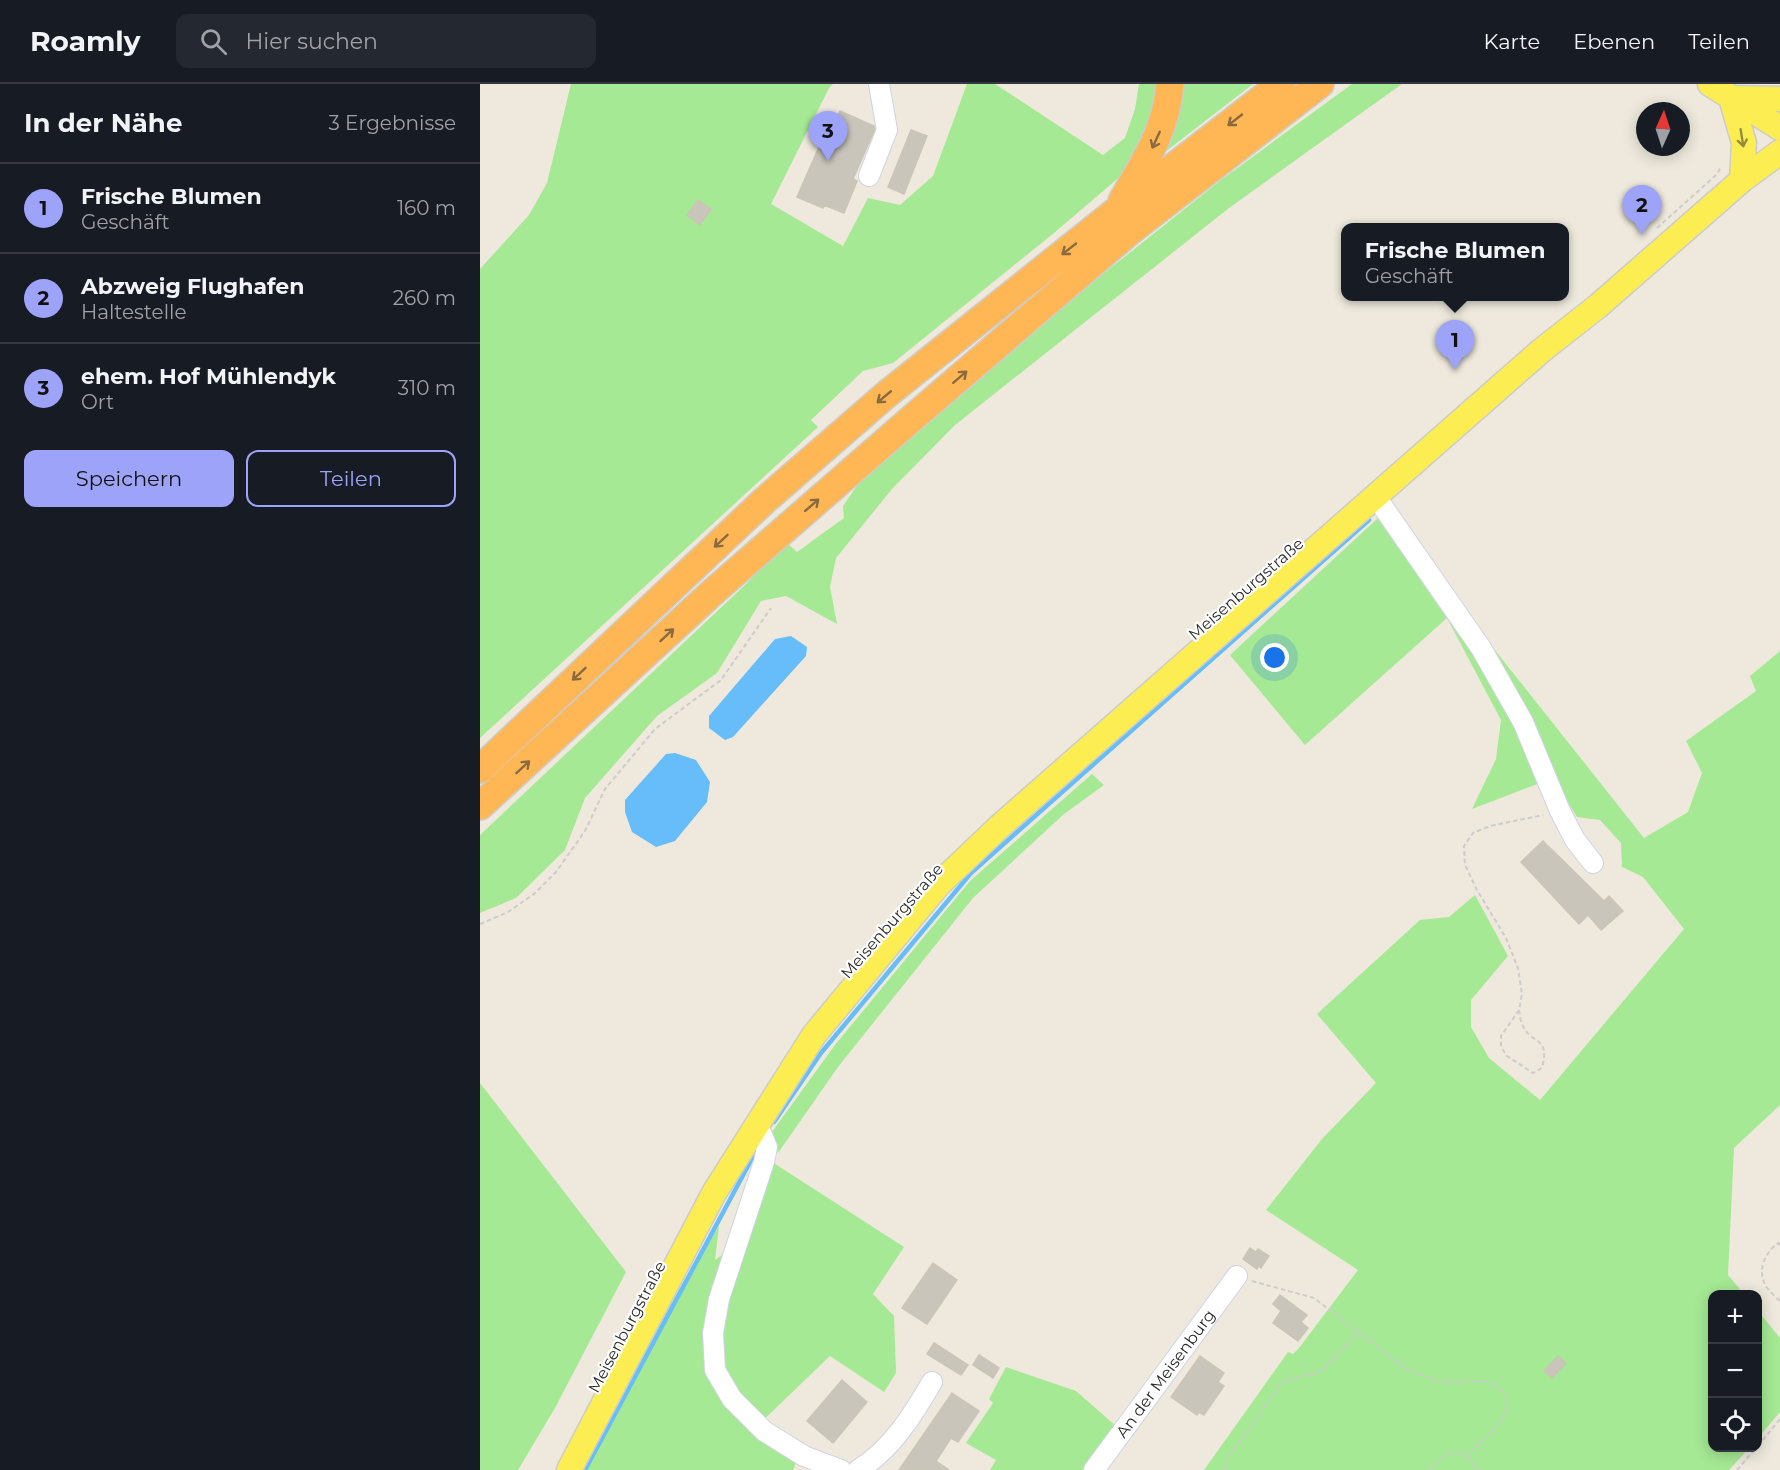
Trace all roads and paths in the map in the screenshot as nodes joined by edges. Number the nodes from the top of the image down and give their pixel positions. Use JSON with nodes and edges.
{"nodes":[{"id":1,"x":879,"y":84,"type":"edge"},
{"id":2,"x":1170,"y":84,"type":"edge"},
{"id":3,"x":1281,"y":84,"type":"edge"},
{"id":4,"x":1320,"y":84,"type":"edge"},
{"id":5,"x":1710,"y":84,"type":"edge"},
{"id":6,"x":1731,"y":98,"type":"junction"},
{"id":7,"x":1780,"y":99,"type":"edge"},
{"id":8,"x":1780,"y":128,"type":"edge"},
{"id":9,"x":1780,"y":152,"type":"edge"},
{"id":10,"x":869,"y":176,"type":"dead end"},
{"id":11,"x":1742,"y":180,"type":"junction"},
{"id":12,"x":1115,"y":212,"type":"junction"},
{"id":13,"x":1376,"y":497,"type":"junction"},
{"id":14,"x":771,"y":608,"type":"dead end"},
{"id":15,"x":480,"y":769,"type":"edge"},
{"id":16,"x":480,"y":806,"type":"edge"},
{"id":17,"x":1560,"y":811,"type":"junction"},
{"id":18,"x":1593,"y":863,"type":"dead end"},
{"id":19,"x":480,"y":924,"type":"edge"},
{"id":20,"x":1519,"y":1010,"type":"junction"},
{"id":21,"x":757,"y":1123,"type":"junction"},
{"id":22,"x":1780,"y":1245,"type":"edge"},
{"id":23,"x":1237,"y":1276,"type":"joint"},
{"id":24,"x":1780,"y":1301,"type":"edge"},
{"id":25,"x":1358,"y":1332,"type":"junction"},
{"id":26,"x":932,"y":1382,"type":"dead end"},
{"id":27,"x":1780,"y":1419,"type":"edge"},
{"id":28,"x":1762,"y":1441,"type":"edge"},
{"id":29,"x":1753,"y":1452,"type":"edge"},
{"id":30,"x":1466,"y":1456,"type":"junction"},
{"id":31,"x":1097,"y":1466,"type":"edge"},
{"id":32,"x":569,"y":1470,"type":"edge"},
{"id":33,"x":841,"y":1470,"type":"edge"},
{"id":34,"x":858,"y":1470,"type":"edge"},
{"id":35,"x":1224,"y":1470,"type":"edge"},
{"id":36,"x":1429,"y":1470,"type":"edge"},
{"id":37,"x":1479,"y":1470,"type":"edge"},
{"id":38,"x":1737,"y":1470,"type":"edge"}],
"edges":[{"from":1,"to":10,"type":"lane"},
{"from":2,"to":12,"type":"highway","one_way":true},
{"from":3,"to":12,"type":"highway","one_way":true},
{"from":16,"to":4,"type":"highway","one_way":true},
{"from":5,"to":6,"type":"main road"},
{"from":6,"to":7,"type":"main road"},
{"from":6,"to":8,"type":"main road"},
{"from":6,"to":11,"type":"main road","one_way":true},
{"from":9,"to":11,"type":"main road","name":"Meisenburgstraße"},
{"from":11,"to":13,"type":"main road","name":"Meisenburgstraße"},
{"from":12,"to":15,"type":"highway","one_way":true},
{"from":13,"to":17,"type":"lane"},
{"from":13,"to":21,"type":"main road","name":"Meisenburgstraße"},
{"from":14,"to":19,"type":"path"},
{"from":17,"to":18,"type":"lane"},
{"from":17,"to":20,"type":"path"},
{"from":20,"to":20,"type":"path"},
{"from":21,"to":32,"type":"main road","name":"Meisenburgstraße"},
{"from":21,"to":33,"type":"lane"},
{"from":22,"to":24,"type":"path"},
{"from":23,"to":25,"type":"path"},
{"from":23,"to":31,"type":"lane","name":"An der Meisenburg"},
{"from":25,"to":30,"type":"path"},
{"from":25,"to":35,"type":"path"},
{"from":26,"to":34,"type":"lane"},
{"from":27,"to":28,"type":"path"},
{"from":29,"to":38,"type":"path"},
{"from":30,"to":36,"type":"path"},
{"from":30,"to":37,"type":"path"}]}
